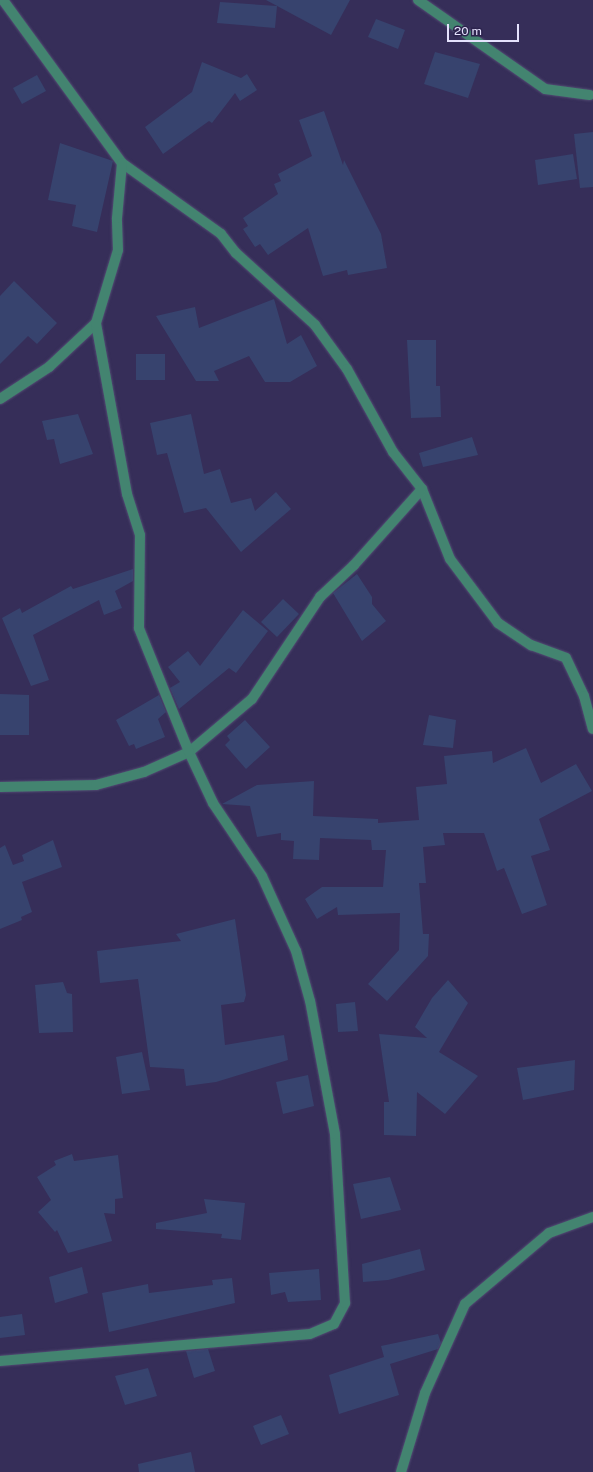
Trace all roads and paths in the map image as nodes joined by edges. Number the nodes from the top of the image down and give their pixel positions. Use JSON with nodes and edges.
{"nodes":[{"id":1,"x":4,"y":0,"type":"edge"},
{"id":2,"x":418,"y":0,"type":"edge"},
{"id":3,"x":590,"y":95,"type":"dead end"},
{"id":4,"x":122,"y":163,"type":"junction"},
{"id":5,"x":96,"y":323,"type":"junction"},
{"id":6,"x":0,"y":399,"type":"edge"},
{"id":7,"x":422,"y":489,"type":"junction"},
{"id":8,"x":593,"y":729,"type":"edge"},
{"id":9,"x":189,"y":752,"type":"junction"},
{"id":10,"x":0,"y":787,"type":"edge"},
{"id":11,"x":593,"y":1217,"type":"edge"},
{"id":12,"x":0,"y":1361,"type":"edge"},
{"id":13,"x":401,"y":1472,"type":"edge"}],
"edges":[{"from":1,"to":4,"type":"street"},
{"from":2,"to":3,"type":"street"},
{"from":4,"to":5,"type":"street"},
{"from":4,"to":7,"type":"street"},
{"from":5,"to":6,"type":"street"},
{"from":5,"to":9,"type":"street"},
{"from":7,"to":8,"type":"street"},
{"from":7,"to":9,"type":"street"},
{"from":9,"to":10,"type":"street"},
{"from":9,"to":12,"type":"street"},
{"from":11,"to":13,"type":"street"}]}
